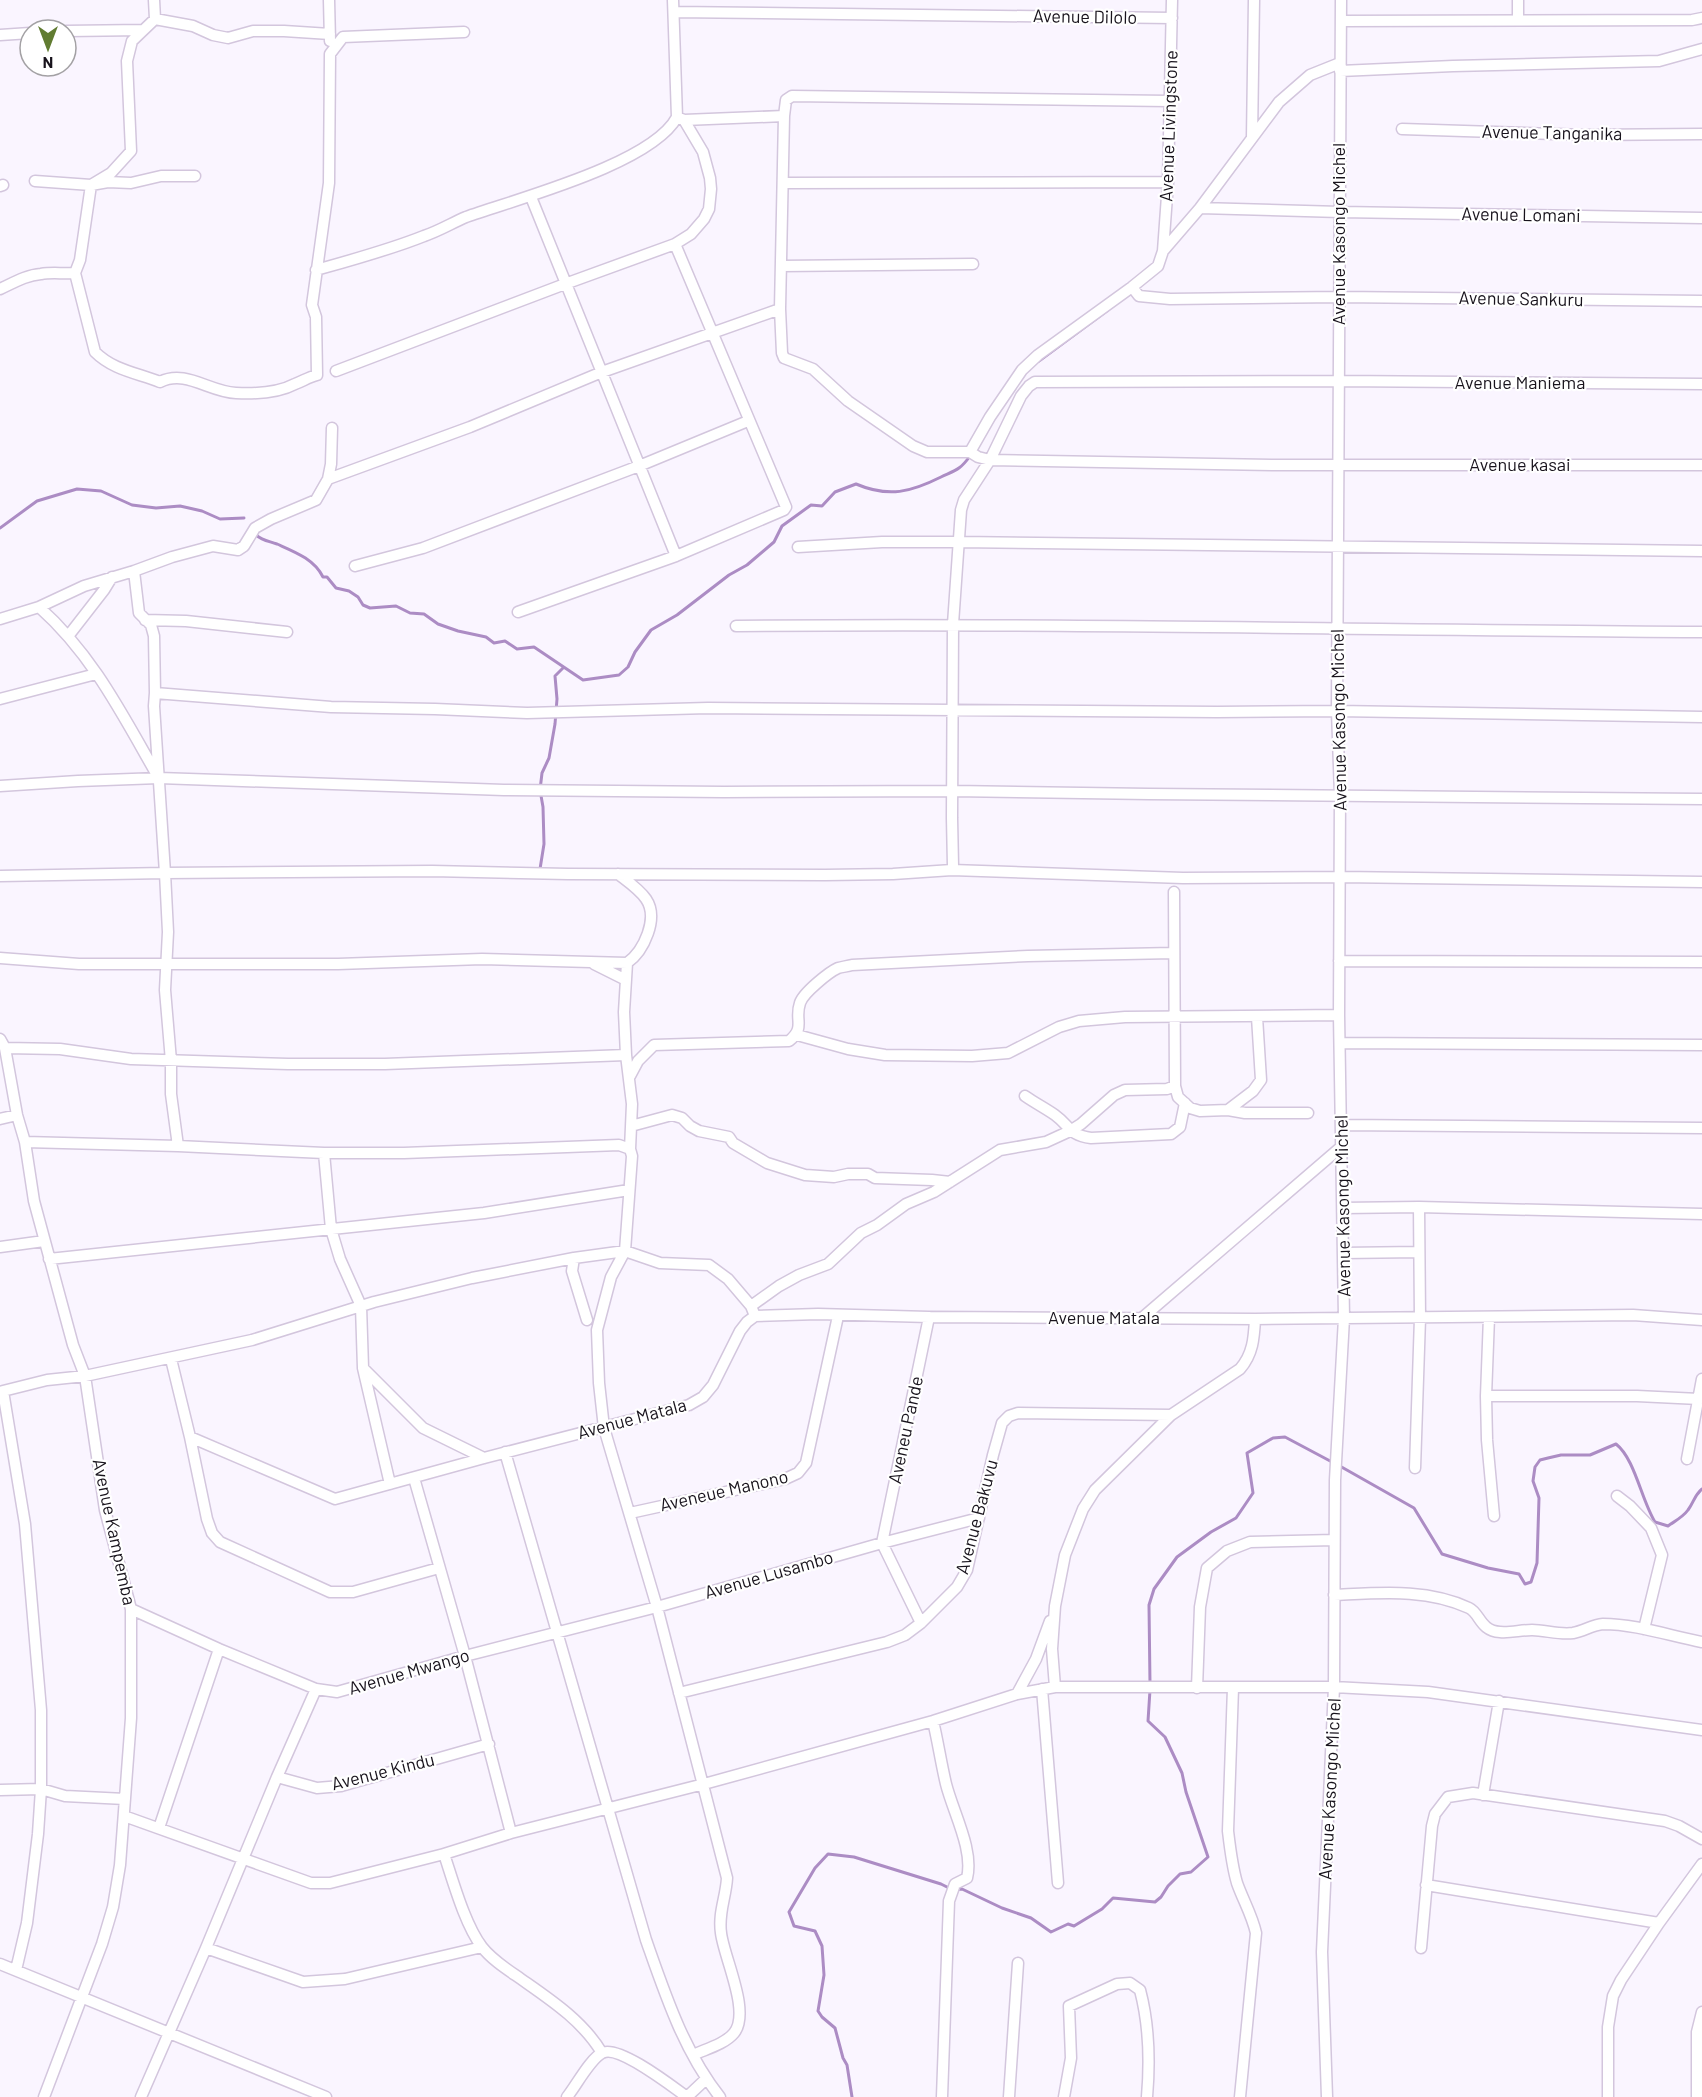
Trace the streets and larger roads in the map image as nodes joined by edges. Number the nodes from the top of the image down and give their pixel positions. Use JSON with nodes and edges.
{"nodes":[{"id":1,"x":154,"y":0,"type":"edge"},
{"id":2,"x":329,"y":0,"type":"edge"},
{"id":3,"x":1172,"y":0,"type":"edge"},
{"id":4,"x":1254,"y":0,"type":"edge"},
{"id":5,"x":1341,"y":0,"type":"edge"},
{"id":6,"x":1518,"y":0,"type":"edge"},
{"id":7,"x":674,"y":6,"type":"edge"},
{"id":8,"x":1172,"y":18,"type":"junction"},
{"id":9,"x":1702,"y":18,"type":"edge"},
{"id":10,"x":155,"y":19,"type":"junction"},
{"id":11,"x":1518,"y":20,"type":"junction"},
{"id":12,"x":1341,"y":21,"type":"junction"},
{"id":13,"x":143,"y":30,"type":"junction"},
{"id":14,"x":78,"y":31,"type":"edge"},
{"id":15,"x":465,"y":32,"type":"dead end"},
{"id":16,"x":18,"y":34,"type":"edge"},
{"id":17,"x":330,"y":34,"type":"junction"},
{"id":18,"x":0,"y":35,"type":"edge"},
{"id":19,"x":1702,"y":49,"type":"edge"},
{"id":20,"x":330,"y":54,"type":"junction"},
{"id":21,"x":1340,"y":67,"type":"junction"},
{"id":22,"x":1169,"y":101,"type":"junction"},
{"id":23,"x":784,"y":116,"type":"junction"},
{"id":24,"x":681,"y":118,"type":"junction"},
{"id":25,"x":1402,"y":129,"type":"dead end"},
{"id":26,"x":1702,"y":134,"type":"edge"},
{"id":27,"x":1252,"y":138,"type":"junction"},
{"id":28,"x":195,"y":176,"type":"dead end"},
{"id":29,"x":35,"y":181,"type":"dead end"},
{"id":30,"x":1168,"y":182,"type":"junction"},
{"id":31,"x":784,"y":183,"type":"junction"},
{"id":32,"x":91,"y":185,"type":"junction"},
{"id":33,"x":531,"y":197,"type":"junction"},
{"id":34,"x":1200,"y":208,"type":"junction"},
{"id":35,"x":1340,"y":212,"type":"junction"},
{"id":36,"x":1702,"y":218,"type":"edge"},
{"id":37,"x":675,"y":244,"type":"junction"},
{"id":38,"x":1163,"y":251,"type":"junction"},
{"id":39,"x":973,"y":264,"type":"dead end"},
{"id":40,"x":781,"y":266,"type":"junction"},
{"id":41,"x":316,"y":270,"type":"junction"},
{"id":42,"x":75,"y":273,"type":"junction"},
{"id":43,"x":565,"y":284,"type":"junction"},
{"id":44,"x":0,"y":289,"type":"edge"},
{"id":45,"x":1135,"y":292,"type":"junction"},
{"id":46,"x":1340,"y":297,"type":"junction"},
{"id":47,"x":1702,"y":301,"type":"edge"},
{"id":48,"x":780,"y":309,"type":"junction"},
{"id":49,"x":711,"y":332,"type":"junction"},
{"id":50,"x":336,"y":371,"type":"dead end"},
{"id":51,"x":602,"y":372,"type":"junction"},
{"id":52,"x":1338,"y":381,"type":"junction"},
{"id":53,"x":1702,"y":384,"type":"edge"},
{"id":54,"x":748,"y":421,"type":"junction"},
{"id":55,"x":332,"y":428,"type":"dead end"},
{"id":56,"x":979,"y":456,"type":"junction"},
{"id":57,"x":1338,"y":465,"type":"junction"},
{"id":58,"x":1702,"y":465,"type":"edge"},
{"id":59,"x":639,"y":466,"type":"junction"},
{"id":60,"x":328,"y":479,"type":"junction"},
{"id":61,"x":960,"y":542,"type":"junction"},
{"id":62,"x":1337,"y":546,"type":"junction"},
{"id":63,"x":798,"y":547,"type":"dead end"},
{"id":64,"x":1702,"y":551,"type":"edge"},
{"id":65,"x":676,"y":556,"type":"junction"},
{"id":66,"x":355,"y":566,"type":"dead end"},
{"id":67,"x":134,"y":571,"type":"junction"},
{"id":68,"x":112,"y":577,"type":"junction"},
{"id":69,"x":39,"y":606,"type":"junction"},
{"id":70,"x":518,"y":612,"type":"dead end"},
{"id":71,"x":0,"y":619,"type":"edge"},
{"id":72,"x":145,"y":620,"type":"junction"},
{"id":73,"x":953,"y":624,"type":"junction"},
{"id":74,"x":736,"y":626,"type":"dead end"},
{"id":75,"x":1337,"y":630,"type":"junction"},
{"id":76,"x":287,"y":632,"type":"dead end"},
{"id":77,"x":1702,"y":632,"type":"edge"},
{"id":78,"x":69,"y":635,"type":"junction"},
{"id":79,"x":96,"y":674,"type":"junction"},
{"id":80,"x":155,"y":693,"type":"junction"},
{"id":81,"x":0,"y":699,"type":"edge"},
{"id":82,"x":954,"y":709,"type":"junction"},
{"id":83,"x":1337,"y":711,"type":"junction"},
{"id":84,"x":1702,"y":717,"type":"edge"},
{"id":85,"x":159,"y":778,"type":"junction"},
{"id":86,"x":0,"y":786,"type":"edge"},
{"id":87,"x":953,"y":791,"type":"junction"},
{"id":88,"x":1340,"y":795,"type":"junction"},
{"id":89,"x":1702,"y":799,"type":"edge"},
{"id":90,"x":952,"y":870,"type":"junction"},
{"id":91,"x":165,"y":873,"type":"junction"},
{"id":92,"x":618,"y":874,"type":"junction"},
{"id":93,"x":0,"y":876,"type":"edge"},
{"id":94,"x":1341,"y":877,"type":"junction"},
{"id":95,"x":1702,"y":882,"type":"edge"},
{"id":96,"x":1174,"y":892,"type":"dead end"},
{"id":97,"x":1173,"y":953,"type":"junction"},
{"id":98,"x":0,"y":958,"type":"edge"},
{"id":99,"x":586,"y":961,"type":"junction"},
{"id":100,"x":1339,"y":961,"type":"junction"},
{"id":101,"x":167,"y":962,"type":"junction"},
{"id":102,"x":1702,"y":962,"type":"edge"},
{"id":103,"x":627,"y":963,"type":"junction"},
{"id":104,"x":626,"y":980,"type":"junction"},
{"id":105,"x":1339,"y":1015,"type":"junction"},
{"id":106,"x":1175,"y":1017,"type":"junction"},
{"id":107,"x":1257,"y":1017,"type":"junction"},
{"id":108,"x":797,"y":1035,"type":"junction"},
{"id":109,"x":3,"y":1043,"type":"edge"},
{"id":110,"x":1340,"y":1043,"type":"junction"},
{"id":111,"x":1702,"y":1045,"type":"edge"},
{"id":112,"x":626,"y":1055,"type":"junction"},
{"id":113,"x":171,"y":1061,"type":"junction"},
{"id":114,"x":630,"y":1076,"type":"junction"},
{"id":115,"x":1175,"y":1086,"type":"junction"},
{"id":116,"x":1025,"y":1096,"type":"dead end"},
{"id":117,"x":1185,"y":1103,"type":"junction"},
{"id":118,"x":1228,"y":1110,"type":"junction"},
{"id":119,"x":1308,"y":1113,"type":"dead end"},
{"id":120,"x":17,"y":1115,"type":"junction"},
{"id":121,"x":0,"y":1119,"type":"edge"},
{"id":122,"x":1341,"y":1125,"type":"junction"},
{"id":123,"x":631,"y":1126,"type":"junction"},
{"id":124,"x":1702,"y":1128,"type":"edge"},
{"id":125,"x":1070,"y":1131,"type":"junction"},
{"id":126,"x":25,"y":1142,"type":"junction"},
{"id":127,"x":178,"y":1146,"type":"junction"},
{"id":128,"x":1341,"y":1147,"type":"junction"},
{"id":129,"x":630,"y":1149,"type":"junction"},
{"id":130,"x":324,"y":1153,"type":"junction"},
{"id":131,"x":950,"y":1182,"type":"junction"},
{"id":132,"x":629,"y":1190,"type":"junction"},
{"id":133,"x":1419,"y":1207,"type":"junction"},
{"id":134,"x":1343,"y":1208,"type":"junction"},
{"id":135,"x":1702,"y":1214,"type":"edge"},
{"id":136,"x":331,"y":1229,"type":"junction"},
{"id":137,"x":44,"y":1241,"type":"junction"},
{"id":138,"x":0,"y":1247,"type":"edge"},
{"id":139,"x":625,"y":1251,"type":"junction"},
{"id":140,"x":1418,"y":1252,"type":"junction"},
{"id":141,"x":1343,"y":1253,"type":"junction"},
{"id":142,"x":574,"y":1258,"type":"junction"},
{"id":143,"x":49,"y":1259,"type":"junction"},
{"id":144,"x":361,"y":1306,"type":"junction"},
{"id":145,"x":753,"y":1311,"type":"junction"},
{"id":146,"x":838,"y":1316,"type":"junction"},
{"id":147,"x":929,"y":1317,"type":"junction"},
{"id":148,"x":1490,"y":1317,"type":"junction"},
{"id":149,"x":1142,"y":1318,"type":"junction"},
{"id":150,"x":1344,"y":1318,"type":"junction"},
{"id":151,"x":1420,"y":1318,"type":"junction"},
{"id":152,"x":1255,"y":1319,"type":"junction"},
{"id":153,"x":587,"y":1320,"type":"dead end"},
{"id":154,"x":1702,"y":1320,"type":"edge"},
{"id":155,"x":171,"y":1359,"type":"junction"},
{"id":156,"x":363,"y":1368,"type":"junction"},
{"id":157,"x":85,"y":1376,"type":"junction"},
{"id":158,"x":1702,"y":1379,"type":"edge"},
{"id":159,"x":1,"y":1389,"type":"edge"},
{"id":160,"x":1486,"y":1396,"type":"junction"},
{"id":161,"x":1699,"y":1399,"type":"junction"},
{"id":162,"x":1171,"y":1415,"type":"junction"},
{"id":163,"x":604,"y":1428,"type":"junction"},
{"id":164,"x":190,"y":1437,"type":"junction"},
{"id":165,"x":505,"y":1452,"type":"junction"},
{"id":166,"x":484,"y":1458,"type":"junction"},
{"id":167,"x":1687,"y":1459,"type":"dead end"},
{"id":168,"x":1415,"y":1468,"type":"dead end"},
{"id":169,"x":414,"y":1478,"type":"junction"},
{"id":170,"x":390,"y":1484,"type":"junction"},
{"id":171,"x":1617,"y":1496,"type":"dead end"},
{"id":172,"x":630,"y":1513,"type":"junction"},
{"id":173,"x":1494,"y":1516,"type":"dead end"},
{"id":174,"x":979,"y":1518,"type":"junction"},
{"id":175,"x":1334,"y":1540,"type":"junction"},
{"id":176,"x":882,"y":1543,"type":"junction"},
{"id":177,"x":439,"y":1568,"type":"junction"},
{"id":178,"x":1334,"y":1595,"type":"junction"},
{"id":179,"x":1055,"y":1606,"type":"junction"},
{"id":180,"x":657,"y":1607,"type":"junction"},
{"id":181,"x":131,"y":1609,"type":"junction"},
{"id":182,"x":921,"y":1623,"type":"junction"},
{"id":183,"x":1644,"y":1629,"type":"junction"},
{"id":184,"x":558,"y":1631,"type":"junction"},
{"id":185,"x":1702,"y":1642,"type":"edge"},
{"id":186,"x":219,"y":1649,"type":"junction"},
{"id":187,"x":465,"y":1656,"type":"junction"},
{"id":188,"x":1055,"y":1687,"type":"junction"},
{"id":189,"x":1197,"y":1688,"type":"junction"},
{"id":190,"x":1233,"y":1688,"type":"junction"},
{"id":191,"x":1334,"y":1688,"type":"junction"},
{"id":192,"x":316,"y":1689,"type":"junction"},
{"id":193,"x":1042,"y":1689,"type":"junction"},
{"id":194,"x":679,"y":1693,"type":"junction"},
{"id":195,"x":1017,"y":1694,"type":"junction"},
{"id":196,"x":1499,"y":1701,"type":"junction"},
{"id":197,"x":933,"y":1721,"type":"junction"},
{"id":198,"x":1702,"y":1729,"type":"edge"},
{"id":199,"x":489,"y":1744,"type":"junction"},
{"id":200,"x":277,"y":1777,"type":"junction"},
{"id":201,"x":704,"y":1784,"type":"junction"},
{"id":202,"x":41,"y":1789,"type":"junction"},
{"id":203,"x":0,"y":1790,"type":"edge"},
{"id":204,"x":1483,"y":1794,"type":"junction"},
{"id":205,"x":125,"y":1799,"type":"junction"},
{"id":206,"x":607,"y":1807,"type":"junction"},
{"id":207,"x":124,"y":1816,"type":"junction"},
{"id":208,"x":159,"y":1828,"type":"junction"},
{"id":209,"x":511,"y":1833,"type":"junction"},
{"id":210,"x":1700,"y":1835,"type":"edge"},
{"id":211,"x":444,"y":1854,"type":"junction"},
{"id":212,"x":242,"y":1860,"type":"junction"},
{"id":213,"x":1702,"y":1864,"type":"edge"},
{"id":214,"x":1058,"y":1883,"type":"dead end"},
{"id":215,"x":1426,"y":1885,"type":"junction"},
{"id":216,"x":1659,"y":1923,"type":"junction"},
{"id":217,"x":482,"y":1947,"type":"junction"},
{"id":218,"x":206,"y":1948,"type":"junction"},
{"id":219,"x":1421,"y":1948,"type":"dead end"},
{"id":220,"x":1018,"y":1963,"type":"dead end"},
{"id":221,"x":0,"y":1964,"type":"edge"},
{"id":222,"x":16,"y":1970,"type":"junction"},
{"id":223,"x":82,"y":1998,"type":"junction"},
{"id":224,"x":1702,"y":2012,"type":"edge"},
{"id":225,"x":168,"y":2034,"type":"junction"},
{"id":226,"x":602,"y":2053,"type":"junction"},
{"id":227,"x":693,"y":2055,"type":"junction"},
{"id":228,"x":706,"y":2079,"type":"junction"},
{"id":229,"x":44,"y":2097,"type":"edge"},
{"id":230,"x":141,"y":2097,"type":"edge"},
{"id":231,"x":326,"y":2097,"type":"edge"},
{"id":232,"x":567,"y":2097,"type":"edge"},
{"id":233,"x":687,"y":2097,"type":"edge"},
{"id":234,"x":720,"y":2097,"type":"edge"},
{"id":235,"x":942,"y":2097,"type":"edge"},
{"id":236,"x":1009,"y":2097,"type":"edge"},
{"id":237,"x":1064,"y":2097,"type":"edge"},
{"id":238,"x":1147,"y":2097,"type":"edge"},
{"id":239,"x":1240,"y":2097,"type":"edge"},
{"id":240,"x":1327,"y":2097,"type":"edge"},
{"id":241,"x":1608,"y":2097,"type":"edge"},
{"id":242,"x":1697,"y":2097,"type":"edge"}],
"edges":[{"from":1,"to":10,"type":"street"},
{"from":2,"to":17,"type":"street"},
{"from":3,"to":8,"type":"street","name":"Avenue Livingstone"},
{"from":4,"to":27,"type":"street"},
{"from":5,"to":12,"type":"street","name":"Avenue Kasongo Michel"},
{"from":6,"to":11,"type":"street"},
{"from":7,"to":8,"type":"street","name":"Avenue Dilolo"},
{"from":7,"to":24,"type":"street"},
{"from":8,"to":22,"type":"street","name":"Avenue Livingstone"},
{"from":9,"to":11,"type":"street"},
{"from":10,"to":13,"type":"street"},
{"from":10,"to":17,"type":"street"},
{"from":11,"to":12,"type":"street"},
{"from":12,"to":21,"type":"street","name":"Avenue Kasongo Michel"},
{"from":13,"to":14,"type":"street"},
{"from":13,"to":32,"type":"street"},
{"from":15,"to":20,"type":"street"},
{"from":16,"to":18,"type":"street"},
{"from":17,"to":20,"type":"street"},
{"from":19,"to":21,"type":"street"},
{"from":20,"to":41,"type":"street"},
{"from":21,"to":27,"type":"street"},
{"from":21,"to":35,"type":"street","name":"Avenue Kasongo Michel"},
{"from":22,"to":23,"type":"street"},
{"from":22,"to":30,"type":"street","name":"Avenue Livingstone"},
{"from":23,"to":24,"type":"street"},
{"from":23,"to":31,"type":"street"},
{"from":24,"to":33,"type":"street"},
{"from":24,"to":37,"type":"street"},
{"from":25,"to":26,"type":"street","name":"Avenue Tanganika"},
{"from":27,"to":34,"type":"street"},
{"from":28,"to":32,"type":"street"},
{"from":29,"to":32,"type":"street"},
{"from":30,"to":31,"type":"street"},
{"from":30,"to":38,"type":"street","name":"Avenue Livingstone"},
{"from":31,"to":40,"type":"street"},
{"from":32,"to":42,"type":"street"},
{"from":33,"to":41,"type":"street"},
{"from":33,"to":43,"type":"street"},
{"from":34,"to":35,"type":"street","name":"Avenue Lomani"},
{"from":34,"to":38,"type":"street"},
{"from":35,"to":36,"type":"street","name":"Avenue Lomani"},
{"from":35,"to":46,"type":"street","name":"Avenue Kasongo Michel"},
{"from":37,"to":43,"type":"street"},
{"from":37,"to":49,"type":"street"},
{"from":38,"to":45,"type":"street"},
{"from":39,"to":40,"type":"street"},
{"from":40,"to":48,"type":"street"},
{"from":41,"to":42,"type":"street"},
{"from":42,"to":44,"type":"street"},
{"from":43,"to":50,"type":"street"},
{"from":43,"to":51,"type":"street"},
{"from":45,"to":46,"type":"street","name":"Avenue Sankuru"},
{"from":45,"to":56,"type":"street"},
{"from":46,"to":47,"type":"street","name":"Avenue Sankuru"},
{"from":46,"to":52,"type":"street","name":"Avenue Kasongo Michel"},
{"from":48,"to":49,"type":"street"},
{"from":48,"to":56,"type":"street","name":"Avenue kasai"},
{"from":49,"to":51,"type":"street"},
{"from":49,"to":54,"type":"street"},
{"from":51,"to":59,"type":"street"},
{"from":51,"to":60,"type":"street"},
{"from":52,"to":53,"type":"street","name":"Avenue Maniema"},
{"from":52,"to":56,"type":"street","name":"Avenue Maniema"},
{"from":52,"to":57,"type":"street","name":"Avenue Kasongo Michel"},
{"from":54,"to":59,"type":"street"},
{"from":54,"to":65,"type":"street"},
{"from":55,"to":60,"type":"street"},
{"from":56,"to":57,"type":"street","name":"Avenue kasai"},
{"from":56,"to":61,"type":"street"},
{"from":57,"to":58,"type":"street","name":"Avenue kasai"},
{"from":57,"to":62,"type":"street","name":"Avenue Kasongo Michel"},
{"from":59,"to":65,"type":"street"},
{"from":59,"to":66,"type":"street"},
{"from":60,"to":67,"type":"street"},
{"from":61,"to":62,"type":"street"},
{"from":61,"to":63,"type":"street"},
{"from":61,"to":73,"type":"street"},
{"from":62,"to":64,"type":"street"},
{"from":62,"to":75,"type":"street","name":"Avenue Kasongo Michel"},
{"from":65,"to":70,"type":"street"},
{"from":67,"to":68,"type":"street"},
{"from":67,"to":72,"type":"street"},
{"from":68,"to":69,"type":"street"},
{"from":68,"to":78,"type":"street"},
{"from":69,"to":71,"type":"street"},
{"from":69,"to":78,"type":"street"},
{"from":72,"to":76,"type":"street"},
{"from":72,"to":80,"type":"street"},
{"from":73,"to":74,"type":"street"},
{"from":73,"to":75,"type":"street"},
{"from":73,"to":82,"type":"street"},
{"from":75,"to":77,"type":"street"},
{"from":75,"to":83,"type":"street","name":"Avenue Kasongo Michel"},
{"from":78,"to":79,"type":"street"},
{"from":79,"to":81,"type":"street"},
{"from":79,"to":85,"type":"street"},
{"from":80,"to":82,"type":"street"},
{"from":80,"to":85,"type":"street"},
{"from":82,"to":83,"type":"street"},
{"from":82,"to":87,"type":"street"},
{"from":83,"to":84,"type":"street"},
{"from":83,"to":88,"type":"street","name":"Avenue Kasongo Michel"},
{"from":85,"to":86,"type":"street"},
{"from":85,"to":87,"type":"street"},
{"from":85,"to":91,"type":"street"},
{"from":87,"to":88,"type":"street"},
{"from":87,"to":90,"type":"street"},
{"from":88,"to":89,"type":"street"},
{"from":88,"to":94,"type":"street","name":"Avenue Kasongo Michel"},
{"from":90,"to":92,"type":"street"},
{"from":90,"to":94,"type":"street"},
{"from":91,"to":92,"type":"street"},
{"from":91,"to":93,"type":"street"},
{"from":91,"to":101,"type":"street"},
{"from":92,"to":103,"type":"street"},
{"from":94,"to":95,"type":"street"},
{"from":94,"to":100,"type":"street","name":"Avenue Kasongo Michel"},
{"from":96,"to":97,"type":"street"},
{"from":97,"to":106,"type":"street"},
{"from":97,"to":108,"type":"street"},
{"from":98,"to":101,"type":"street"},
{"from":99,"to":101,"type":"street"},
{"from":99,"to":103,"type":"street"},
{"from":99,"to":104,"type":"street"},
{"from":100,"to":102,"type":"street"},
{"from":100,"to":105,"type":"street","name":"Avenue Kasongo Michel"},
{"from":101,"to":113,"type":"street"},
{"from":103,"to":104,"type":"street"},
{"from":104,"to":112,"type":"street"},
{"from":105,"to":107,"type":"street"},
{"from":105,"to":110,"type":"street","name":"Avenue Kasongo Michel"},
{"from":106,"to":107,"type":"street"},
{"from":106,"to":108,"type":"street"},
{"from":106,"to":115,"type":"street"},
{"from":107,"to":118,"type":"street"},
{"from":108,"to":114,"type":"street"},
{"from":109,"to":113,"type":"street"},
{"from":109,"to":120,"type":"street","name":"Avenue Kampemba"},
{"from":110,"to":111,"type":"street"},
{"from":110,"to":122,"type":"street","name":"Avenue Kasongo Michel"},
{"from":112,"to":113,"type":"street"},
{"from":112,"to":114,"type":"street"},
{"from":113,"to":127,"type":"street"},
{"from":114,"to":123,"type":"street"},
{"from":115,"to":117,"type":"street"},
{"from":115,"to":125,"type":"street"},
{"from":116,"to":125,"type":"street"},
{"from":117,"to":118,"type":"street"},
{"from":117,"to":125,"type":"street"},
{"from":118,"to":119,"type":"street"},
{"from":120,"to":121,"type":"street"},
{"from":120,"to":126,"type":"street","name":"Avenue Kampemba"},
{"from":122,"to":124,"type":"street"},
{"from":122,"to":128,"type":"street","name":"Avenue Kasongo Michel"},
{"from":123,"to":129,"type":"street"},
{"from":123,"to":131,"type":"street"},
{"from":125,"to":131,"type":"street"},
{"from":126,"to":127,"type":"street"},
{"from":126,"to":137,"type":"street","name":"Avenue Kampemba"},
{"from":127,"to":130,"type":"street"},
{"from":128,"to":134,"type":"street","name":"Avenue Kasongo Michel"},
{"from":128,"to":149,"type":"street"},
{"from":129,"to":130,"type":"street"},
{"from":129,"to":132,"type":"street"},
{"from":130,"to":136,"type":"street"},
{"from":131,"to":145,"type":"street"},
{"from":132,"to":136,"type":"street"},
{"from":132,"to":139,"type":"street"},
{"from":133,"to":134,"type":"street"},
{"from":133,"to":135,"type":"street"},
{"from":133,"to":140,"type":"street"},
{"from":134,"to":141,"type":"street","name":"Avenue Kasongo Michel"},
{"from":136,"to":143,"type":"street"},
{"from":136,"to":144,"type":"street"},
{"from":137,"to":138,"type":"street"},
{"from":137,"to":143,"type":"street","name":"Avenue Kampemba"},
{"from":139,"to":142,"type":"street"},
{"from":139,"to":145,"type":"street"},
{"from":139,"to":163,"type":"street"},
{"from":140,"to":141,"type":"street"},
{"from":140,"to":151,"type":"street"},
{"from":141,"to":150,"type":"street","name":"Avenue Kasongo Michel"},
{"from":142,"to":144,"type":"street"},
{"from":142,"to":153,"type":"street"},
{"from":143,"to":157,"type":"street","name":"Avenue Kampemba"},
{"from":144,"to":155,"type":"street"},
{"from":144,"to":156,"type":"street"},
{"from":145,"to":146,"type":"street","name":"Avenue Matala"},
{"from":145,"to":163,"type":"street","name":"Avenue Matala"},
{"from":146,"to":147,"type":"street","name":"Avenue Matala"},
{"from":146,"to":172,"type":"street","name":"Aveneue Manono"},
{"from":147,"to":149,"type":"street","name":"Avenue Matala"},
{"from":147,"to":176,"type":"street","name":"Aveneu Pande"},
{"from":148,"to":151,"type":"street","name":"Avenue Matala"},
{"from":148,"to":154,"type":"street","name":"Avenue Matala"},
{"from":148,"to":160,"type":"street"},
{"from":149,"to":152,"type":"street","name":"Avenue Matala"},
{"from":150,"to":151,"type":"street","name":"Avenue Matala"},
{"from":150,"to":152,"type":"street","name":"Avenue Matala"},
{"from":150,"to":175,"type":"street","name":"Avenue Kasongo Michel"},
{"from":151,"to":168,"type":"street"},
{"from":152,"to":162,"type":"street"},
{"from":155,"to":157,"type":"street"},
{"from":155,"to":164,"type":"street"},
{"from":156,"to":166,"type":"street"},
{"from":156,"to":170,"type":"street"},
{"from":157,"to":159,"type":"street"},
{"from":157,"to":181,"type":"street","name":"Avenue Kampemba"},
{"from":158,"to":161,"type":"street"},
{"from":159,"to":202,"type":"street"},
{"from":160,"to":161,"type":"street"},
{"from":160,"to":173,"type":"street"},
{"from":161,"to":167,"type":"street"},
{"from":162,"to":174,"type":"street","name":"Avenue Bakuvu"},
{"from":162,"to":179,"type":"street"},
{"from":163,"to":165,"type":"street","name":"Avenue Matala"},
{"from":163,"to":172,"type":"street"},
{"from":164,"to":170,"type":"street","name":"Avenue Matala"},
{"from":164,"to":177,"type":"street"},
{"from":165,"to":166,"type":"street","name":"Avenue Matala"},
{"from":165,"to":184,"type":"street"},
{"from":166,"to":169,"type":"street","name":"Avenue Matala"},
{"from":169,"to":170,"type":"street","name":"Avenue Matala"},
{"from":169,"to":177,"type":"street"},
{"from":171,"to":183,"type":"street"},
{"from":172,"to":180,"type":"street"},
{"from":174,"to":176,"type":"street","name":"Avenue Lusambo"},
{"from":174,"to":182,"type":"street","name":"Avenue Bakuvu"},
{"from":175,"to":178,"type":"street","name":"Avenue Kasongo Michel"},
{"from":175,"to":189,"type":"street"},
{"from":176,"to":180,"type":"street","name":"Avenue Lusambo"},
{"from":176,"to":182,"type":"street"},
{"from":177,"to":187,"type":"street"},
{"from":178,"to":183,"type":"street"},
{"from":178,"to":191,"type":"street","name":"Avenue Kasongo Michel"},
{"from":179,"to":188,"type":"street"},
{"from":179,"to":195,"type":"street"},
{"from":180,"to":184,"type":"street","name":"Avenue Lusambo"},
{"from":180,"to":194,"type":"street"},
{"from":181,"to":186,"type":"street","name":"Avenue Mwango"},
{"from":181,"to":205,"type":"street","name":"Avenue Kampemba"},
{"from":182,"to":194,"type":"street","name":"Avenue Bakuvu"},
{"from":183,"to":185,"type":"street"},
{"from":184,"to":187,"type":"street","name":"Avenue Mwango"},
{"from":184,"to":206,"type":"street"},
{"from":186,"to":192,"type":"street","name":"Avenue Mwango"},
{"from":186,"to":208,"type":"street"},
{"from":187,"to":192,"type":"street","name":"Avenue Mwango"},
{"from":187,"to":199,"type":"street"},
{"from":188,"to":189,"type":"street"},
{"from":188,"to":193,"type":"street"},
{"from":189,"to":190,"type":"street"},
{"from":190,"to":191,"type":"street"},
{"from":190,"to":239,"type":"street"},
{"from":191,"to":196,"type":"street"},
{"from":191,"to":240,"type":"street","name":"Avenue Kasongo Michel"},
{"from":192,"to":200,"type":"street"},
{"from":193,"to":195,"type":"street"},
{"from":193,"to":214,"type":"street"},
{"from":194,"to":201,"type":"street"},
{"from":195,"to":197,"type":"street"},
{"from":196,"to":198,"type":"street"},
{"from":196,"to":204,"type":"street"},
{"from":197,"to":201,"type":"street"},
{"from":197,"to":235,"type":"street"},
{"from":199,"to":200,"type":"street","name":"Avenue Kindu"},
{"from":199,"to":209,"type":"street"},
{"from":200,"to":212,"type":"street"},
{"from":201,"to":206,"type":"street"},
{"from":201,"to":227,"type":"street"},
{"from":202,"to":203,"type":"street"},
{"from":202,"to":205,"type":"street"},
{"from":202,"to":222,"type":"street"},
{"from":204,"to":210,"type":"street"},
{"from":204,"to":215,"type":"street"},
{"from":205,"to":207,"type":"street","name":"Avenue Kampemba"},
{"from":206,"to":209,"type":"street"},
{"from":206,"to":227,"type":"street"},
{"from":207,"to":208,"type":"street"},
{"from":207,"to":223,"type":"street","name":"Avenue Kampemba"},
{"from":208,"to":212,"type":"street"},
{"from":209,"to":211,"type":"street"},
{"from":211,"to":212,"type":"street"},
{"from":211,"to":217,"type":"street"},
{"from":212,"to":218,"type":"street"},
{"from":213,"to":216,"type":"street"},
{"from":215,"to":216,"type":"street"},
{"from":215,"to":219,"type":"street"},
{"from":216,"to":241,"type":"street"},
{"from":217,"to":218,"type":"street"},
{"from":217,"to":226,"type":"street"},
{"from":218,"to":225,"type":"street"},
{"from":220,"to":236,"type":"street"},
{"from":221,"to":222,"type":"street"},
{"from":222,"to":223,"type":"street"},
{"from":223,"to":225,"type":"street"},
{"from":223,"to":229,"type":"street","name":"Avenue Kampemba"},
{"from":224,"to":242,"type":"street"},
{"from":225,"to":230,"type":"street"},
{"from":225,"to":231,"type":"street"},
{"from":226,"to":232,"type":"street"},
{"from":226,"to":233,"type":"street"},
{"from":227,"to":228,"type":"street"},
{"from":228,"to":233,"type":"street"},
{"from":228,"to":234,"type":"street"},
{"from":237,"to":238,"type":"street"}]}
